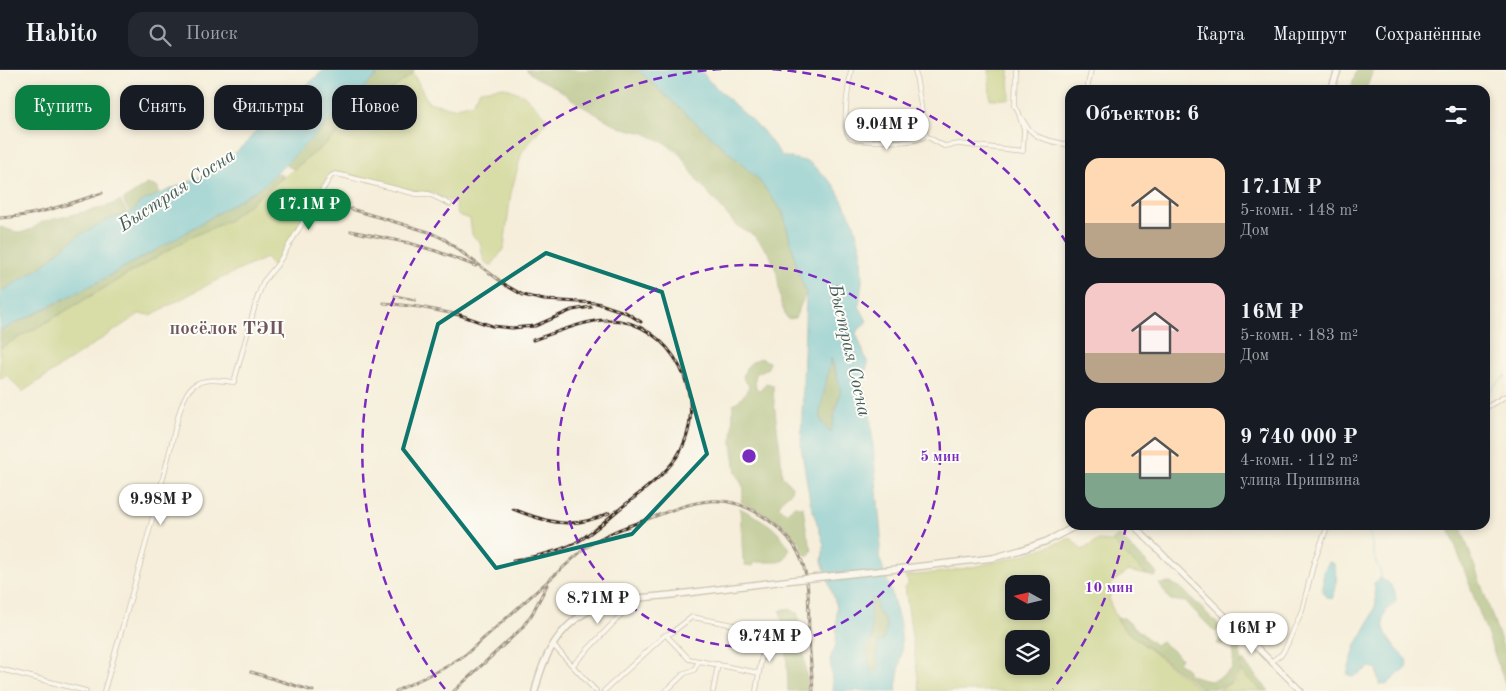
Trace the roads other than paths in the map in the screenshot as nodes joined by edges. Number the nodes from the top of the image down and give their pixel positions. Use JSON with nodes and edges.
{"nodes":[{"id":1,"x":851,"y":70,"type":"edge"},
{"id":2,"x":915,"y":70,"type":"edge"},
{"id":3,"x":1016,"y":70,"type":"edge"},
{"id":4,"x":1091,"y":70,"type":"edge"},
{"id":5,"x":1338,"y":70,"type":"edge"},
{"id":6,"x":1088,"y":85,"type":"edge"},
{"id":7,"x":1333,"y":85,"type":"edge"},
{"id":8,"x":1018,"y":111,"type":"junction"},
{"id":9,"x":926,"y":136,"type":"junction"},
{"id":10,"x":1065,"y":144,"type":"edge"},
{"id":11,"x":450,"y":204,"type":"dead end"},
{"id":12,"x":1506,"y":396,"type":"edge"},
{"id":13,"x":1490,"y":405,"type":"edge"},
{"id":14,"x":1068,"y":530,"type":"edge"},
{"id":15,"x":1138,"y":530,"type":"edge"},
{"id":16,"x":1326,"y":530,"type":"edge"},
{"id":17,"x":636,"y":599,"type":"junction"},
{"id":18,"x":666,"y":635,"type":"junction"},
{"id":19,"x":553,"y":645,"type":"junction"},
{"id":20,"x":1272,"y":660,"type":"junction"},
{"id":21,"x":699,"y":661,"type":"junction"},
{"id":22,"x":718,"y":664,"type":"junction"},
{"id":23,"x":573,"y":665,"type":"junction"},
{"id":24,"x":0,"y":669,"type":"edge"},
{"id":25,"x":759,"y":673,"type":"junction"},
{"id":26,"x":86,"y":691,"type":"edge"},
{"id":27,"x":104,"y":691,"type":"edge"},
{"id":28,"x":535,"y":691,"type":"edge"},
{"id":29,"x":596,"y":691,"type":"edge"},
{"id":30,"x":604,"y":691,"type":"edge"},
{"id":31,"x":666,"y":691,"type":"edge"},
{"id":32,"x":713,"y":691,"type":"edge"},
{"id":33,"x":756,"y":691,"type":"edge"},
{"id":34,"x":1301,"y":691,"type":"edge"}],
"edges":[{"from":1,"to":9,"type":"street"},
{"from":2,"to":9,"type":"street"},
{"from":3,"to":8,"type":"street"},
{"from":4,"to":6,"type":"street"},
{"from":5,"to":7,"type":"highway"},
{"from":8,"to":9,"type":"street"},
{"from":8,"to":10,"type":"street"},
{"from":11,"to":27,"type":"street"},
{"from":12,"to":13,"type":"street"},
{"from":14,"to":17,"type":"highway","bridge":true},
{"from":15,"to":20,"type":"main road"},
{"from":16,"to":20,"type":"street"},
{"from":17,"to":19,"type":"highway"},
{"from":17,"to":23,"type":"street"},
{"from":18,"to":21,"type":"street"},
{"from":18,"to":25,"type":"street"},
{"from":18,"to":30,"type":"street"},
{"from":19,"to":23,"type":"street"},
{"from":19,"to":28,"type":"highway"},
{"from":20,"to":34,"type":"main road"},
{"from":21,"to":22,"type":"street"},
{"from":21,"to":31,"type":"street"},
{"from":22,"to":25,"type":"street"},
{"from":22,"to":32,"type":"street"},
{"from":23,"to":29,"type":"street"},
{"from":24,"to":26,"type":"street"},
{"from":25,"to":33,"type":"street"}]}
